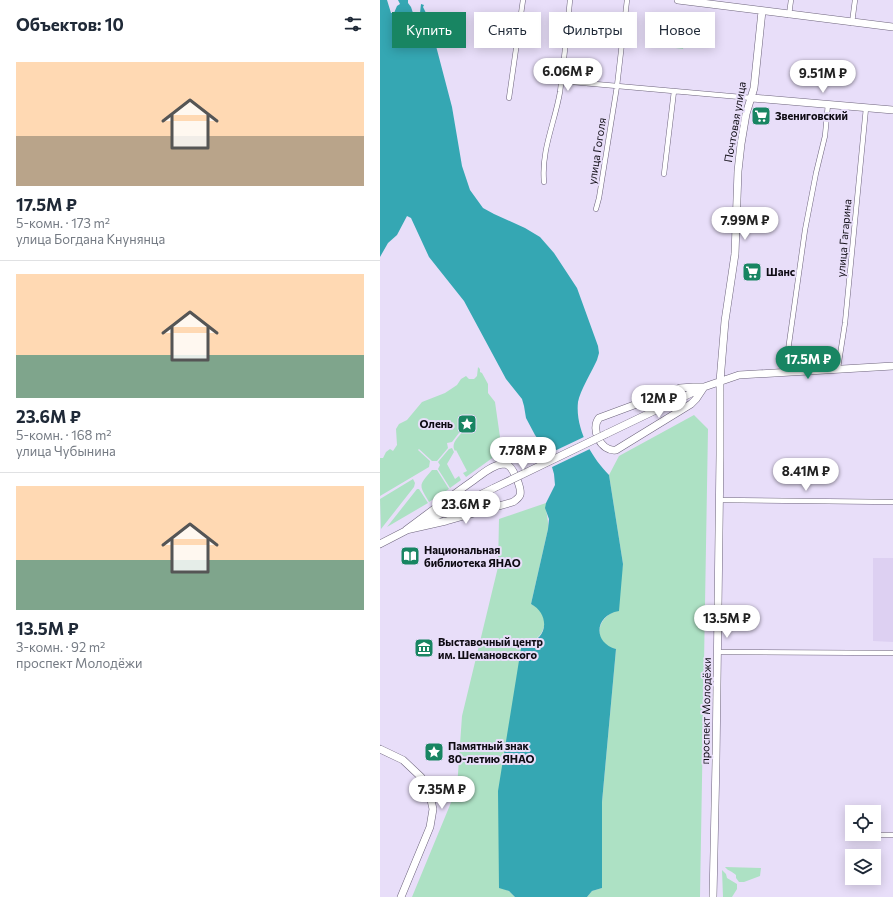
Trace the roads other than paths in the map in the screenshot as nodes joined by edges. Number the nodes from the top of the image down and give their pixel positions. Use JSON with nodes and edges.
{"nodes":[{"id":1,"x":523,"y":0,"type":"edge"},
{"id":2,"x":570,"y":0,"type":"edge"},
{"id":3,"x":627,"y":0,"type":"edge"},
{"id":4,"x":679,"y":0,"type":"edge"},
{"id":5,"x":790,"y":0,"type":"edge"},
{"id":6,"x":855,"y":0,"type":"edge"},
{"id":7,"x":762,"y":11,"type":"junction"},
{"id":8,"x":788,"y":15,"type":"junction"},
{"id":9,"x":852,"y":23,"type":"junction"},
{"id":10,"x":893,"y":27,"type":"edge"},
{"id":11,"x":561,"y":81,"type":"junction"},
{"id":12,"x":617,"y":86,"type":"junction"},
{"id":13,"x":674,"y":91,"type":"junction"},
{"id":14,"x":509,"y":98,"type":"dead end"},
{"id":15,"x":752,"y":98,"type":"junction"},
{"id":16,"x":828,"y":104,"type":"junction"},
{"id":17,"x":866,"y":108,"type":"junction"},
{"id":18,"x":893,"y":110,"type":"edge"},
{"id":19,"x":664,"y":174,"type":"dead end"},
{"id":20,"x":544,"y":182,"type":"dead end"},
{"id":21,"x":596,"y":209,"type":"dead end"},
{"id":22,"x":893,"y":366,"type":"edge"},
{"id":23,"x":838,"y":368,"type":"junction"},
{"id":24,"x":786,"y":372,"type":"junction"},
{"id":25,"x":720,"y":381,"type":"junction"},
{"id":26,"x":704,"y":387,"type":"junction"},
{"id":27,"x":719,"y":500,"type":"junction"},
{"id":28,"x":893,"y":502,"type":"edge"},
{"id":29,"x":406,"y":530,"type":"junction"},
{"id":30,"x":380,"y":544,"type":"edge"},
{"id":31,"x":718,"y":652,"type":"junction"},
{"id":32,"x":893,"y":654,"type":"edge"},
{"id":33,"x":380,"y":749,"type":"edge"},
{"id":34,"x":881,"y":835,"type":"edge"},
{"id":35,"x":893,"y":835,"type":"edge"},
{"id":36,"x":400,"y":897,"type":"edge"},
{"id":37,"x":713,"y":897,"type":"edge"}],
"edges":[{"from":1,"to":14,"type":"street"},
{"from":2,"to":11,"type":"street"},
{"from":3,"to":12,"type":"street","name":"улица Гоголя"},
{"from":4,"to":7,"type":"street"},
{"from":5,"to":8,"type":"street"},
{"from":6,"to":9,"type":"street"},
{"from":7,"to":8,"type":"street"},
{"from":7,"to":15,"type":"street","name":"Почтовая улица"},
{"from":8,"to":9,"type":"street"},
{"from":9,"to":10,"type":"street"},
{"from":11,"to":12,"type":"street"},
{"from":11,"to":20,"type":"street"},
{"from":12,"to":13,"type":"street"},
{"from":12,"to":21,"type":"street","name":"улица Гоголя"},
{"from":13,"to":15,"type":"street"},
{"from":13,"to":19,"type":"street"},
{"from":15,"to":16,"type":"street"},
{"from":15,"to":25,"type":"street","name":"Почтовая улица"},
{"from":16,"to":17,"type":"street"},
{"from":16,"to":24,"type":"street"},
{"from":17,"to":18,"type":"street"},
{"from":17,"to":23,"type":"street","name":"улица Гагарина"},
{"from":22,"to":23,"type":"street"},
{"from":23,"to":24,"type":"street"},
{"from":24,"to":25,"type":"street"},
{"from":25,"to":26,"type":"street"},
{"from":25,"to":27,"type":"street","name":"проспект Молодёжи"},
{"from":26,"to":26,"type":"street"},
{"from":26,"to":29,"type":"street","bridge":true},
{"from":27,"to":28,"type":"street"},
{"from":27,"to":31,"type":"street","name":"проспект Молодёжи"},
{"from":29,"to":29,"type":"street"},
{"from":29,"to":30,"type":"street"},
{"from":31,"to":32,"type":"street"},
{"from":31,"to":37,"type":"street","name":"проспект Молодёжи"},
{"from":33,"to":36,"type":"street"},
{"from":34,"to":35,"type":"street"}]}
